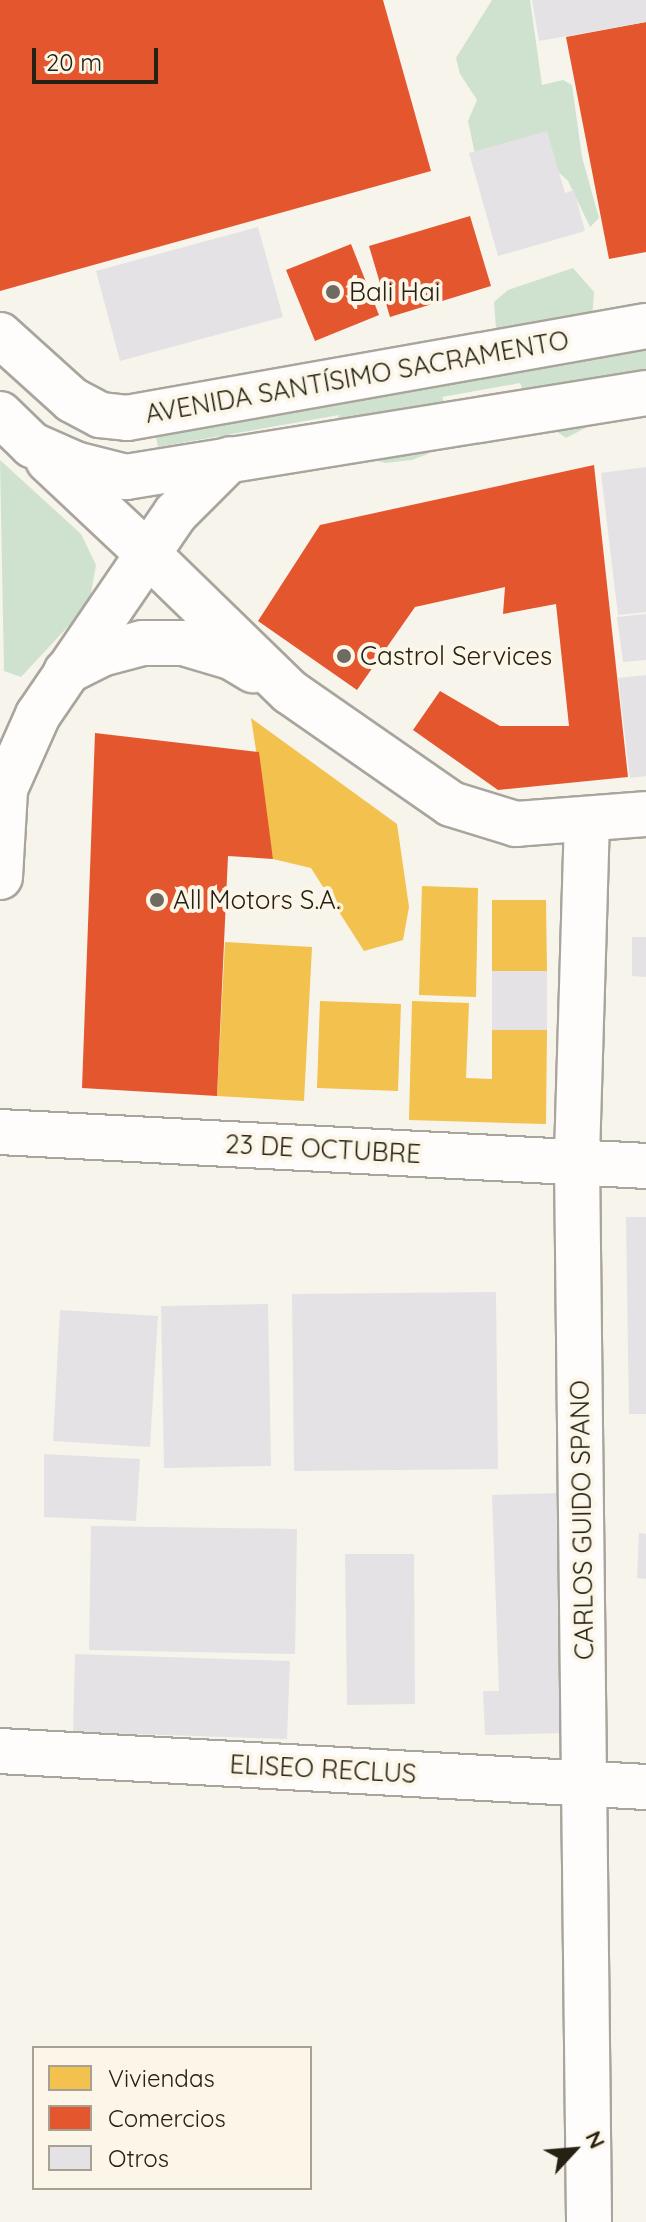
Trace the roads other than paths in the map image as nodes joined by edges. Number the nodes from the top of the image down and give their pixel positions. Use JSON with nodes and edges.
{"nodes":[{"id":1,"x":646,"y":326,"type":"edge"},
{"id":2,"x":0,"y":335,"type":"edge"},
{"id":3,"x":646,"y":393,"type":"edge"},
{"id":4,"x":0,"y":414,"type":"edge"},
{"id":5,"x":32,"y":445,"type":"junction"},
{"id":6,"x":230,"y":459,"type":"junction"},
{"id":7,"x":150,"y":556,"type":"junction"},
{"id":8,"x":66,"y":672,"type":"junction"},
{"id":9,"x":290,"y":692,"type":"junction"},
{"id":10,"x":646,"y":814,"type":"edge"},
{"id":11,"x":587,"y":819,"type":"junction"},
{"id":12,"x":0,"y":877,"type":"edge"},
{"id":13,"x":0,"y":1132,"type":"edge"},
{"id":14,"x":577,"y":1161,"type":"junction"},
{"id":15,"x":646,"y":1166,"type":"edge"},
{"id":16,"x":0,"y":1751,"type":"edge"},
{"id":17,"x":585,"y":1782,"type":"junction"},
{"id":18,"x":646,"y":1787,"type":"edge"},
{"id":19,"x":589,"y":2222,"type":"edge"}],
"edges":[{"from":1,"to":2,"type":"main road","name":"AVENIDA SANTÍSIMO SACRAMENTO"},
{"from":3,"to":6,"type":"main road"},
{"from":4,"to":5,"type":"main road"},
{"from":5,"to":6,"type":"main road"},
{"from":5,"to":7,"type":"main road"},
{"from":6,"to":7,"type":"main road"},
{"from":7,"to":8,"type":"main road"},
{"from":7,"to":9,"type":"main road"},
{"from":8,"to":9,"type":"main road"},
{"from":8,"to":12,"type":"main road"},
{"from":9,"to":11,"type":"main road"},
{"from":10,"to":11,"type":"main road"},
{"from":11,"to":14,"type":"main road","name":"CARLOS GUIDO SPANO"},
{"from":13,"to":14,"type":"main road","name":"23 DE OCTUBRE"},
{"from":14,"to":15,"type":"main road","name":"23 DE OCTUBRE"},
{"from":14,"to":17,"type":"main road","name":"CARLOS GUIDO SPANO"},
{"from":16,"to":17,"type":"main road","name":"ELISEO RECLUS"},
{"from":17,"to":18,"type":"main road","name":"ELISEO RECLUS"},
{"from":17,"to":19,"type":"main road","name":"CARLOS GUIDO SPANO"}]}
